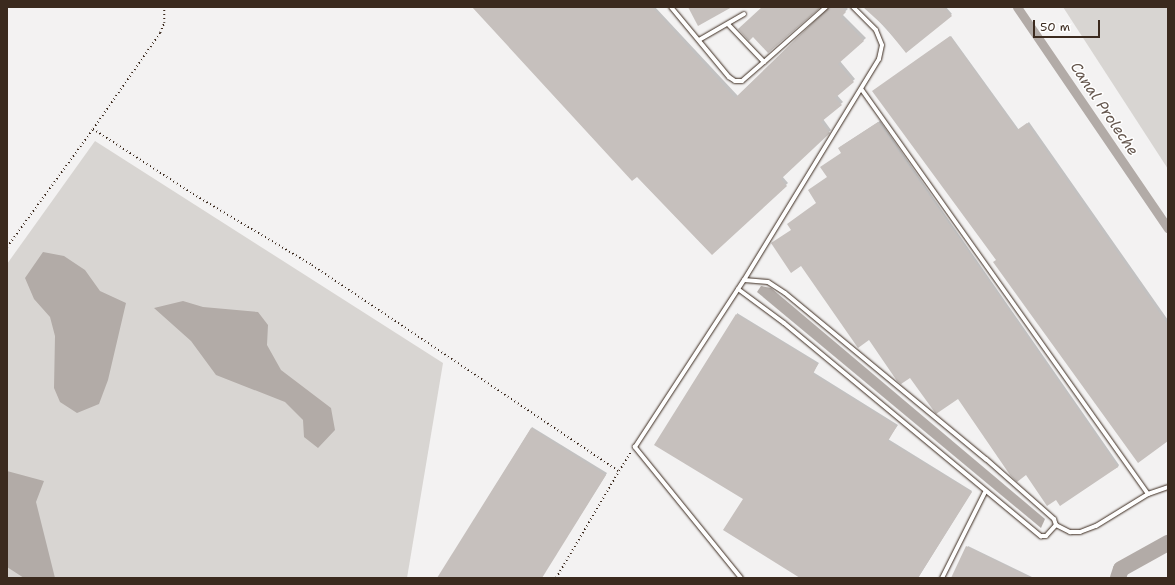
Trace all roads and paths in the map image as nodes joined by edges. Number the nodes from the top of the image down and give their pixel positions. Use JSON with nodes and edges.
{"nodes":[{"id":1,"x":164,"y":7,"type":"edge"},
{"id":2,"x":672,"y":7,"type":"edge"},
{"id":3,"x":826,"y":7,"type":"edge"},
{"id":4,"x":853,"y":7,"type":"edge"},
{"id":5,"x":744,"y":14,"type":"dead end"},
{"id":6,"x":728,"y":24,"type":"junction"},
{"id":7,"x":699,"y":40,"type":"junction"},
{"id":8,"x":764,"y":62,"type":"junction"},
{"id":9,"x":862,"y":90,"type":"junction"},
{"id":10,"x":94,"y":129,"type":"junction"},
{"id":11,"x":7,"y":247,"type":"edge"},
{"id":12,"x":744,"y":280,"type":"junction"},
{"id":13,"x":738,"y":289,"type":"junction"},
{"id":14,"x":635,"y":447,"type":"junction"},
{"id":15,"x":619,"y":471,"type":"junction"},
{"id":16,"x":1168,"y":487,"type":"edge"},
{"id":17,"x":986,"y":492,"type":"junction"},
{"id":18,"x":1148,"y":494,"type":"junction"},
{"id":19,"x":1056,"y":525,"type":"junction"},
{"id":20,"x":556,"y":578,"type":"edge"},
{"id":21,"x":740,"y":578,"type":"edge"},
{"id":22,"x":942,"y":578,"type":"edge"}],
"edges":[{"from":1,"to":10,"type":"path"},
{"from":2,"to":7,"type":"lane"},
{"from":3,"to":8,"type":"lane"},
{"from":4,"to":9,"type":"lane"},
{"from":5,"to":6,"type":"lane"},
{"from":6,"to":7,"type":"lane"},
{"from":6,"to":8,"type":"lane"},
{"from":7,"to":8,"type":"lane"},
{"from":9,"to":12,"type":"lane"},
{"from":9,"to":18,"type":"lane"},
{"from":10,"to":11,"type":"path"},
{"from":10,"to":15,"type":"path"},
{"from":12,"to":13,"type":"lane"},
{"from":12,"to":19,"type":"lane"},
{"from":13,"to":14,"type":"lane"},
{"from":13,"to":17,"type":"lane"},
{"from":14,"to":15,"type":"path"},
{"from":14,"to":21,"type":"lane"},
{"from":15,"to":20,"type":"path"},
{"from":16,"to":18,"type":"lane"},
{"from":17,"to":19,"type":"lane"},
{"from":17,"to":22,"type":"lane"},
{"from":18,"to":19,"type":"lane"}]}
